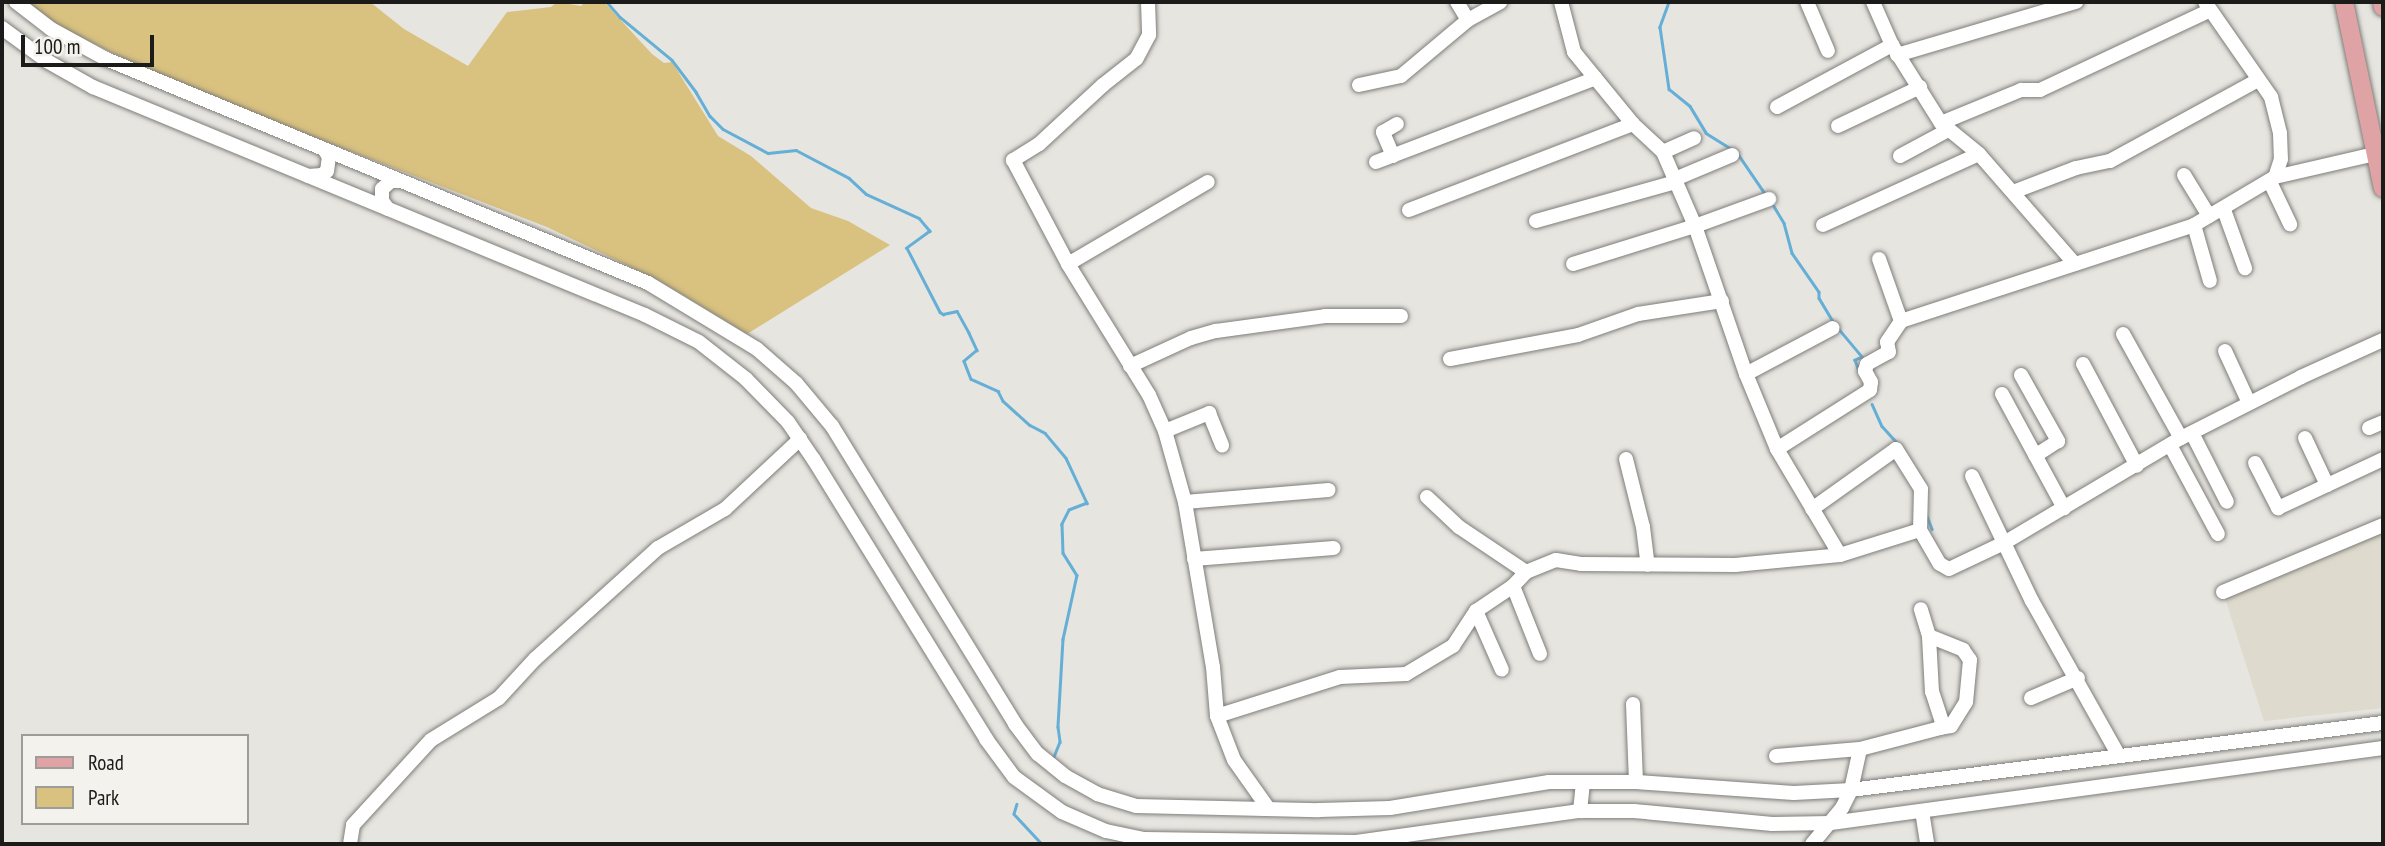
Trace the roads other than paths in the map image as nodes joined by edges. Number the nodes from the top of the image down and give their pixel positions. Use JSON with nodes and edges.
{"nodes":[{"id":1,"x":16,"y":2,"type":"edge"},
{"id":2,"x":1148,"y":2,"type":"edge"},
{"id":3,"x":1457,"y":2,"type":"edge"},
{"id":4,"x":1500,"y":2,"type":"edge"},
{"id":5,"x":1562,"y":2,"type":"edge"},
{"id":6,"x":1873,"y":2,"type":"edge"},
{"id":7,"x":2077,"y":2,"type":"edge"},
{"id":8,"x":2344,"y":2,"type":"edge"},
{"id":9,"x":2382,"y":2,"type":"edge"},
{"id":10,"x":1812,"y":3,"type":"edge"},
{"id":11,"x":2207,"y":6,"type":"edge"},
{"id":12,"x":2383,"y":7,"type":"edge"},
{"id":13,"x":1468,"y":20,"type":"junction"},
{"id":14,"x":2,"y":28,"type":"edge"},
{"id":15,"x":1894,"y":50,"type":"junction"},
{"id":16,"x":1829,"y":51,"type":"dead end"},
{"id":17,"x":1596,"y":78,"type":"junction"},
{"id":18,"x":2258,"y":80,"type":"junction"},
{"id":19,"x":1359,"y":86,"type":"dead end"},
{"id":20,"x":1920,"y":87,"type":"junction"},
{"id":21,"x":1777,"y":107,"type":"dead end"},
{"id":22,"x":1397,"y":124,"type":"dead end"},
{"id":23,"x":1633,"y":124,"type":"junction"},
{"id":24,"x":1838,"y":126,"type":"dead end"},
{"id":25,"x":1945,"y":127,"type":"junction"},
{"id":26,"x":1694,"y":138,"type":"dead end"},
{"id":27,"x":324,"y":149,"type":"junction"},
{"id":28,"x":1662,"y":152,"type":"junction"},
{"id":29,"x":1979,"y":154,"type":"junction"},
{"id":30,"x":2375,"y":154,"type":"junction"},
{"id":31,"x":1732,"y":155,"type":"dead end"},
{"id":32,"x":1392,"y":156,"type":"junction"},
{"id":33,"x":1900,"y":156,"type":"dead end"},
{"id":34,"x":1376,"y":162,"type":"dead end"},
{"id":35,"x":2184,"y":175,"type":"dead end"},
{"id":36,"x":307,"y":176,"type":"junction"},
{"id":37,"x":2273,"y":179,"type":"junction"},
{"id":38,"x":400,"y":181,"type":"junction"},
{"id":39,"x":1675,"y":181,"type":"junction"},
{"id":40,"x":1208,"y":182,"type":"dead end"},
{"id":41,"x":2383,"y":188,"type":"edge"},
{"id":42,"x":2013,"y":192,"type":"junction"},
{"id":43,"x":1769,"y":199,"type":"dead end"},
{"id":44,"x":388,"y":209,"type":"junction"},
{"id":45,"x":1409,"y":210,"type":"dead end"},
{"id":46,"x":2224,"y":210,"type":"junction"},
{"id":47,"x":2209,"y":216,"type":"junction"},
{"id":48,"x":1536,"y":222,"type":"dead end"},
{"id":49,"x":2290,"y":223,"type":"dead end"},
{"id":50,"x":1823,"y":225,"type":"dead end"},
{"id":51,"x":2194,"y":225,"type":"junction"},
{"id":52,"x":1695,"y":226,"type":"junction"},
{"id":53,"x":1879,"y":260,"type":"dead end"},
{"id":54,"x":1068,"y":264,"type":"junction"},
{"id":55,"x":1573,"y":264,"type":"dead end"},
{"id":56,"x":2074,"y":264,"type":"junction"},
{"id":57,"x":2245,"y":268,"type":"dead end"},
{"id":58,"x":2210,"y":281,"type":"dead end"},
{"id":59,"x":1722,"y":301,"type":"junction"},
{"id":60,"x":1401,"y":316,"type":"dead end"},
{"id":61,"x":1901,"y":321,"type":"junction"},
{"id":62,"x":1833,"y":328,"type":"dead end"},
{"id":63,"x":2123,"y":334,"type":"dead end"},
{"id":64,"x":2383,"y":340,"type":"edge"},
{"id":65,"x":2225,"y":351,"type":"dead end"},
{"id":66,"x":1450,"y":359,"type":"dead end"},
{"id":67,"x":2083,"y":364,"type":"dead end"},
{"id":68,"x":1130,"y":366,"type":"junction"},
{"id":69,"x":1745,"y":374,"type":"junction"},
{"id":70,"x":2021,"y":375,"type":"dead end"},
{"id":71,"x":2001,"y":394,"type":"dead end"},
{"id":72,"x":2249,"y":403,"type":"junction"},
{"id":73,"x":2383,"y":422,"type":"edge"},
{"id":74,"x":2369,"y":428,"type":"dead end"},
{"id":75,"x":1164,"y":430,"type":"junction"},
{"id":76,"x":2305,"y":438,"type":"dead end"},
{"id":77,"x":800,"y":439,"type":"junction"},
{"id":78,"x":2181,"y":439,"type":"junction"},
{"id":79,"x":1222,"y":446,"type":"dead end"},
{"id":80,"x":1777,"y":449,"type":"junction"},
{"id":81,"x":2035,"y":456,"type":"junction"},
{"id":82,"x":1626,"y":459,"type":"dead end"},
{"id":83,"x":2383,"y":459,"type":"edge"},
{"id":84,"x":2255,"y":463,"type":"dead end"},
{"id":85,"x":2137,"y":466,"type":"junction"},
{"id":86,"x":1972,"y":476,"type":"dead end"},
{"id":87,"x":2327,"y":485,"type":"junction"},
{"id":88,"x":1328,"y":490,"type":"dead end"},
{"id":89,"x":1427,"y":497,"type":"dead end"},
{"id":90,"x":1185,"y":502,"type":"junction"},
{"id":91,"x":2227,"y":502,"type":"dead end"},
{"id":92,"x":2064,"y":508,"type":"junction"},
{"id":93,"x":1812,"y":509,"type":"junction"},
{"id":94,"x":2383,"y":525,"type":"edge"},
{"id":95,"x":1920,"y":530,"type":"junction"},
{"id":96,"x":2218,"y":534,"type":"dead end"},
{"id":97,"x":2004,"y":543,"type":"junction"},
{"id":98,"x":1334,"y":548,"type":"dead end"},
{"id":99,"x":1840,"y":555,"type":"junction"},
{"id":100,"x":1194,"y":559,"type":"junction"},
{"id":101,"x":1648,"y":565,"type":"junction"},
{"id":102,"x":1526,"y":572,"type":"junction"},
{"id":103,"x":1513,"y":586,"type":"junction"},
{"id":104,"x":2222,"y":592,"type":"dead end"},
{"id":105,"x":1921,"y":609,"type":"dead end"},
{"id":106,"x":1476,"y":611,"type":"junction"},
{"id":107,"x":1929,"y":636,"type":"junction"},
{"id":108,"x":1540,"y":653,"type":"dead end"},
{"id":109,"x":1502,"y":670,"type":"dead end"},
{"id":110,"x":2078,"y":678,"type":"junction"},
{"id":111,"x":2031,"y":698,"type":"dead end"},
{"id":112,"x":1633,"y":704,"type":"dead end"},
{"id":113,"x":1217,"y":716,"type":"junction"},
{"id":114,"x":2383,"y":723,"type":"edge"},
{"id":115,"x":1940,"y":728,"type":"junction"},
{"id":116,"x":2383,"y":748,"type":"edge"},
{"id":117,"x":1860,"y":749,"type":"junction"},
{"id":118,"x":2118,"y":754,"type":"junction"},
{"id":119,"x":1776,"y":756,"type":"dead end"},
{"id":120,"x":1583,"y":782,"type":"junction"},
{"id":121,"x":1636,"y":782,"type":"junction"},
{"id":122,"x":1851,"y":790,"type":"junction"},
{"id":123,"x":1268,"y":808,"type":"junction"},
{"id":124,"x":1580,"y":811,"type":"junction"},
{"id":125,"x":1922,"y":811,"type":"junction"},
{"id":126,"x":1831,"y":822,"type":"junction"},
{"id":127,"x":350,"y":844,"type":"edge"},
{"id":128,"x":1812,"y":844,"type":"edge"},
{"id":129,"x":1927,"y":844,"type":"edge"}],
"edges":[{"from":1,"to":27,"type":"street"},
{"from":2,"to":54,"type":"street"},
{"from":3,"to":13,"type":"street"},
{"from":4,"to":13,"type":"street"},
{"from":5,"to":17,"type":"street"},
{"from":6,"to":15,"type":"street"},
{"from":7,"to":15,"type":"street"},
{"from":8,"to":30,"type":"main road"},
{"from":9,"to":12,"type":"main road"},
{"from":10,"to":16,"type":"street"},
{"from":11,"to":18,"type":"street"},
{"from":11,"to":25,"type":"street"},
{"from":13,"to":19,"type":"street"},
{"from":14,"to":36,"type":"street"},
{"from":15,"to":20,"type":"street"},
{"from":15,"to":21,"type":"street"},
{"from":17,"to":23,"type":"street"},
{"from":17,"to":32,"type":"street"},
{"from":18,"to":37,"type":"street"},
{"from":18,"to":42,"type":"street"},
{"from":20,"to":24,"type":"street"},
{"from":20,"to":25,"type":"street"},
{"from":22,"to":32,"type":"street"},
{"from":23,"to":28,"type":"street"},
{"from":23,"to":45,"type":"street"},
{"from":25,"to":29,"type":"street"},
{"from":25,"to":33,"type":"street"},
{"from":26,"to":28,"type":"street"},
{"from":27,"to":36,"type":"street"},
{"from":27,"to":38,"type":"street"},
{"from":28,"to":39,"type":"street"},
{"from":29,"to":42,"type":"street"},
{"from":29,"to":50,"type":"street"},
{"from":30,"to":37,"type":"street"},
{"from":30,"to":41,"type":"main road"},
{"from":31,"to":39,"type":"street"},
{"from":32,"to":34,"type":"street"},
{"from":35,"to":47,"type":"street"},
{"from":36,"to":44,"type":"street"},
{"from":37,"to":46,"type":"street"},
{"from":37,"to":49,"type":"street"},
{"from":38,"to":44,"type":"street"},
{"from":38,"to":123,"type":"street"},
{"from":39,"to":48,"type":"street"},
{"from":39,"to":52,"type":"street"},
{"from":40,"to":54,"type":"street"},
{"from":42,"to":56,"type":"street"},
{"from":43,"to":52,"type":"street"},
{"from":44,"to":77,"type":"street"},
{"from":46,"to":47,"type":"street"},
{"from":46,"to":57,"type":"street"},
{"from":47,"to":51,"type":"street"},
{"from":51,"to":56,"type":"street"},
{"from":51,"to":58,"type":"street"},
{"from":52,"to":55,"type":"street"},
{"from":52,"to":59,"type":"street"},
{"from":53,"to":61,"type":"street"},
{"from":54,"to":68,"type":"street"},
{"from":56,"to":61,"type":"street"},
{"from":59,"to":66,"type":"street"},
{"from":59,"to":69,"type":"street"},
{"from":60,"to":68,"type":"street"},
{"from":61,"to":80,"type":"street"},
{"from":62,"to":69,"type":"street"},
{"from":63,"to":78,"type":"street"},
{"from":64,"to":72,"type":"street"},
{"from":65,"to":72,"type":"street"},
{"from":67,"to":85,"type":"street"},
{"from":68,"to":75,"type":"street"},
{"from":69,"to":80,"type":"street"},
{"from":70,"to":81,"type":"street"},
{"from":71,"to":81,"type":"street"},
{"from":72,"to":78,"type":"street"},
{"from":73,"to":74,"type":"street"},
{"from":75,"to":79,"type":"street"},
{"from":75,"to":90,"type":"street"},
{"from":76,"to":87,"type":"street"},
{"from":77,"to":124,"type":"street"},
{"from":77,"to":127,"type":"street"},
{"from":78,"to":85,"type":"street"},
{"from":78,"to":91,"type":"street"},
{"from":78,"to":96,"type":"street"},
{"from":80,"to":93,"type":"street"},
{"from":81,"to":92,"type":"street"},
{"from":82,"to":101,"type":"street"},
{"from":83,"to":87,"type":"street"},
{"from":84,"to":87,"type":"street"},
{"from":85,"to":92,"type":"street"},
{"from":86,"to":97,"type":"street"},
{"from":88,"to":90,"type":"street"},
{"from":89,"to":102,"type":"street"},
{"from":90,"to":100,"type":"street"},
{"from":92,"to":97,"type":"street"},
{"from":93,"to":95,"type":"street"},
{"from":93,"to":99,"type":"street"},
{"from":94,"to":104,"type":"street"},
{"from":95,"to":97,"type":"street"},
{"from":95,"to":99,"type":"street"},
{"from":97,"to":110,"type":"street"},
{"from":98,"to":100,"type":"street"},
{"from":99,"to":101,"type":"street"},
{"from":100,"to":113,"type":"street"},
{"from":101,"to":102,"type":"street"},
{"from":102,"to":103,"type":"street"},
{"from":103,"to":106,"type":"street"},
{"from":103,"to":108,"type":"street"},
{"from":105,"to":107,"type":"street"},
{"from":106,"to":109,"type":"street"},
{"from":106,"to":113,"type":"street"},
{"from":107,"to":115,"type":"street"},
{"from":107,"to":115,"type":"street"},
{"from":110,"to":111,"type":"street"},
{"from":110,"to":118,"type":"street"},
{"from":112,"to":121,"type":"street"},
{"from":113,"to":123,"type":"street"},
{"from":114,"to":118,"type":"street"},
{"from":115,"to":117,"type":"street"},
{"from":116,"to":125,"type":"street"},
{"from":117,"to":119,"type":"street"},
{"from":117,"to":122,"type":"street"},
{"from":118,"to":122,"type":"street"},
{"from":120,"to":121,"type":"street"},
{"from":120,"to":123,"type":"street"},
{"from":120,"to":124,"type":"street"},
{"from":121,"to":122,"type":"street"},
{"from":122,"to":126,"type":"street"},
{"from":124,"to":126,"type":"street"},
{"from":125,"to":126,"type":"street"},
{"from":125,"to":129,"type":"street"},
{"from":126,"to":128,"type":"street"}]}
